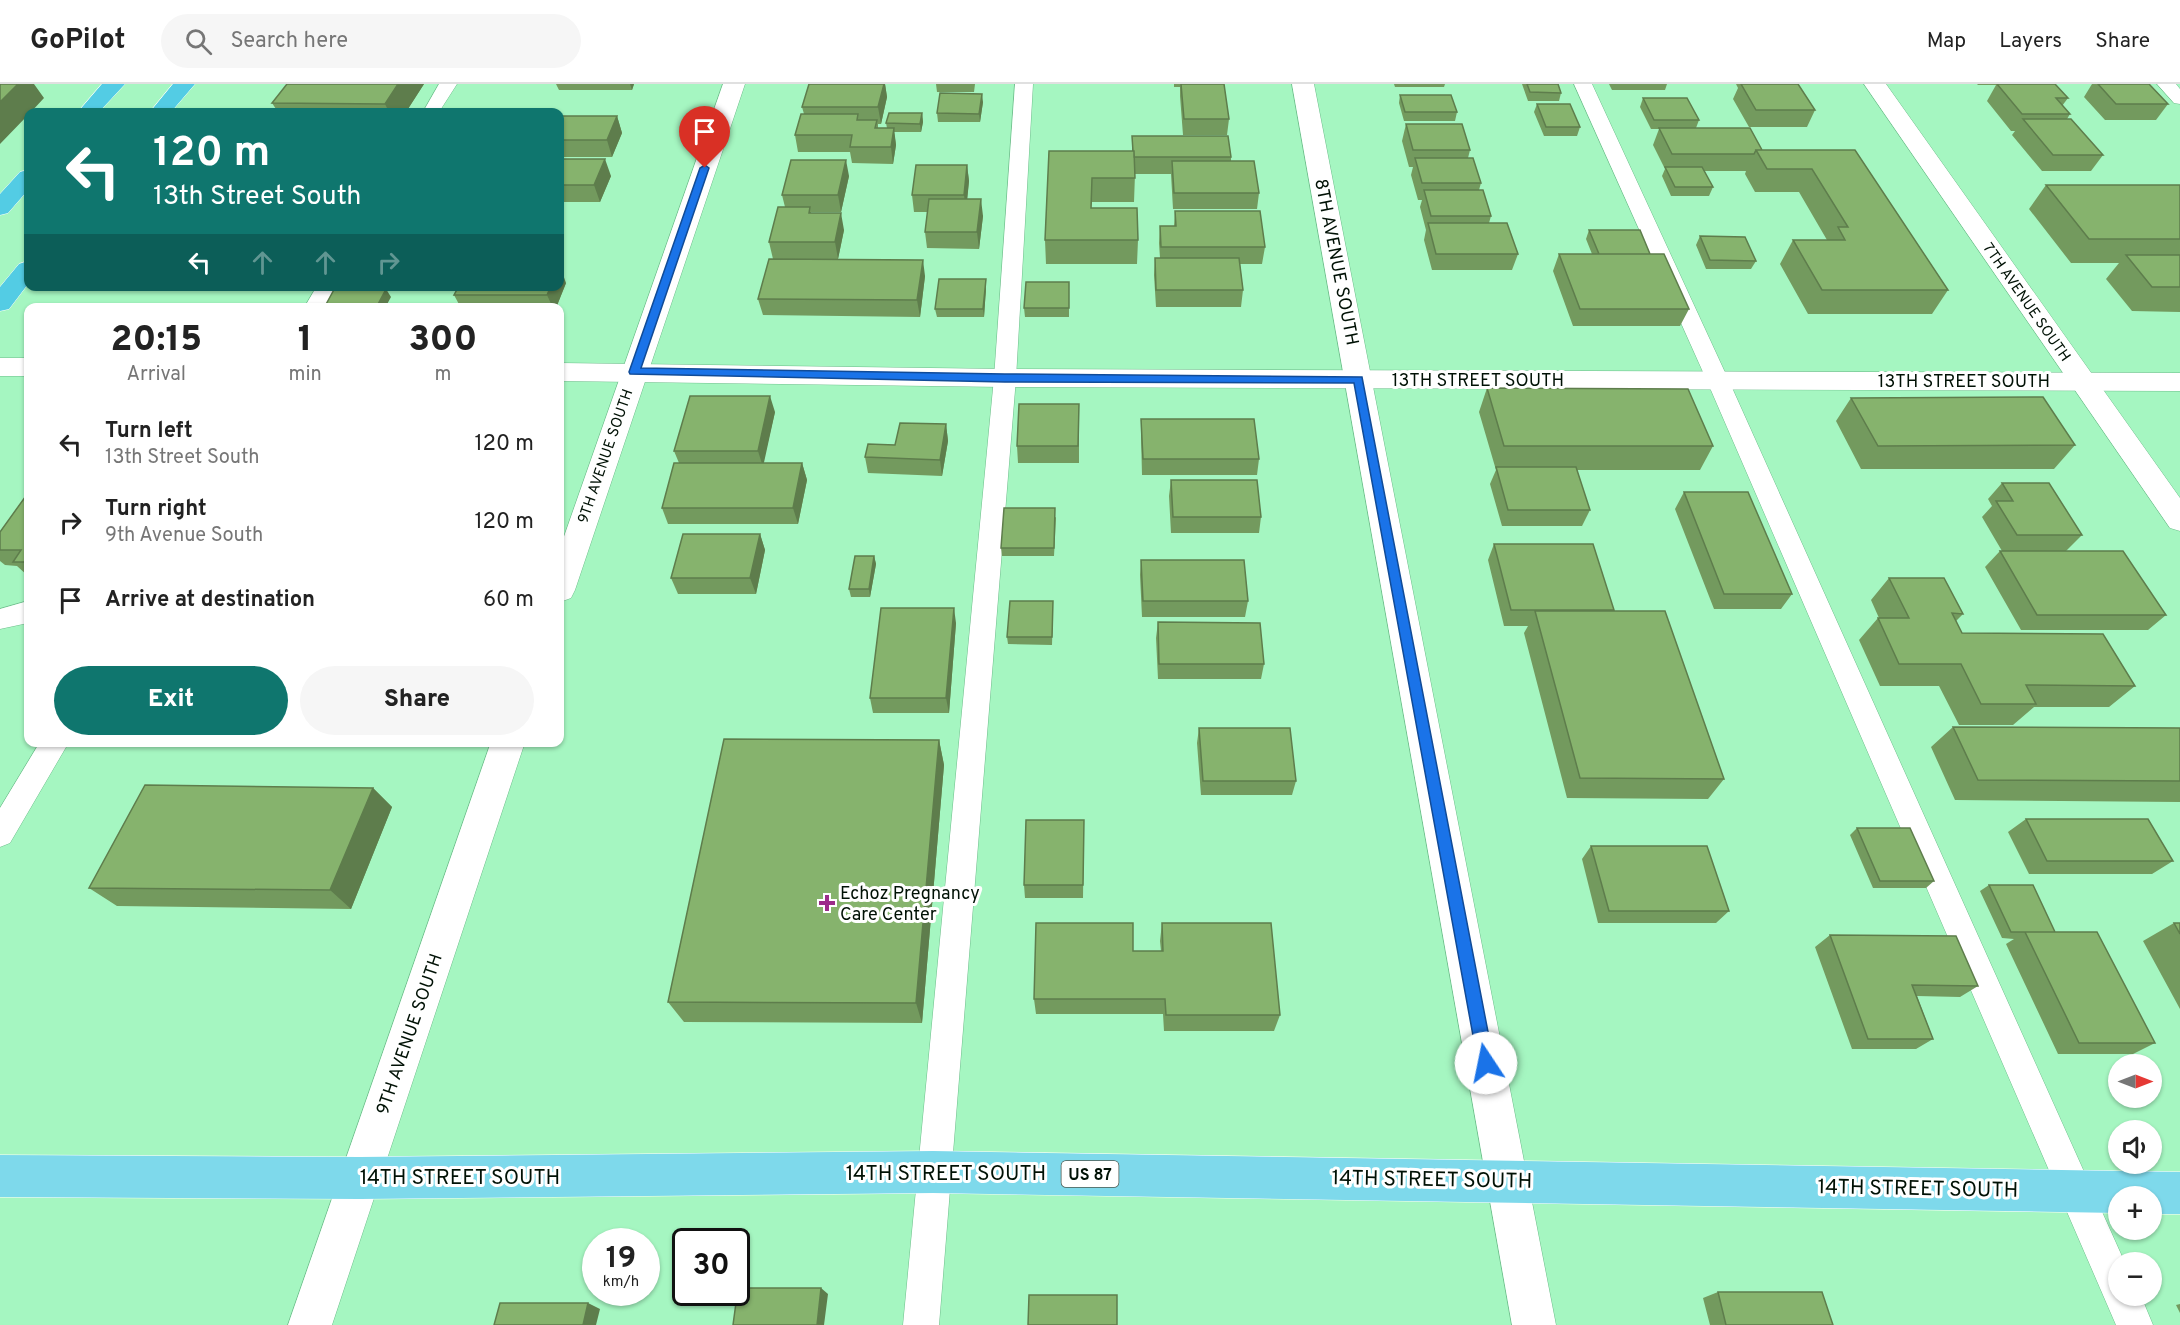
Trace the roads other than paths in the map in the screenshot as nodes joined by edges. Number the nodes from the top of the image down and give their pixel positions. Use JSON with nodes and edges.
{"nodes":[{"id":1,"x":114,"y":84,"type":"edge"},
{"id":2,"x":184,"y":84,"type":"edge"},
{"id":3,"x":448,"y":84,"type":"edge"},
{"id":4,"x":734,"y":84,"type":"edge"},
{"id":5,"x":1024,"y":84,"type":"edge"},
{"id":6,"x":1303,"y":84,"type":"edge"},
{"id":7,"x":1584,"y":84,"type":"edge"},
{"id":8,"x":1875,"y":84,"type":"edge"},
{"id":9,"x":2166,"y":84,"type":"edge"},
{"id":10,"x":2180,"y":99,"type":"edge"},
{"id":11,"x":92,"y":108,"type":"edge"},
{"id":12,"x":163,"y":108,"type":"edge"},
{"id":13,"x":433,"y":108,"type":"edge"},
{"id":14,"x":24,"y":181,"type":"edge"},
{"id":15,"x":0,"y":208,"type":"edge"},
{"id":16,"x":24,"y":274,"type":"edge"},
{"id":17,"x":0,"y":303,"type":"edge"},
{"id":18,"x":0,"y":367,"type":"edge"},
{"id":19,"x":24,"y":367,"type":"edge"},
{"id":20,"x":564,"y":372,"type":"edge"},
{"id":21,"x":634,"y":372,"type":"junction"},
{"id":22,"x":1005,"y":378,"type":"junction"},
{"id":23,"x":1359,"y":379,"type":"junction"},
{"id":24,"x":1718,"y":381,"type":"junction"},
{"id":25,"x":2083,"y":382,"type":"junction"},
{"id":26,"x":2180,"y":382,"type":"edge"},
{"id":27,"x":2180,"y":520,"type":"edge"},
{"id":28,"x":564,"y":578,"type":"edge"},
{"id":29,"x":24,"y":613,"type":"edge"},
{"id":30,"x":0,"y":619,"type":"edge"},
{"id":31,"x":52,"y":747,"type":"edge"},
{"id":32,"x":506,"y":747,"type":"edge"},
{"id":33,"x":0,"y":834,"type":"edge"},
{"id":34,"x":933,"y":1172,"type":"junction"},
{"id":35,"x":0,"y":1176,"type":"edge"},
{"id":36,"x":360,"y":1178,"type":"junction"},
{"id":37,"x":1508,"y":1181,"type":"junction"},
{"id":38,"x":2074,"y":1191,"type":"junction"},
{"id":39,"x":2180,"y":1193,"type":"edge"},
{"id":40,"x":2108,"y":1266,"type":"edge"},
{"id":41,"x":2126,"y":1306,"type":"edge"},
{"id":42,"x":310,"y":1325,"type":"edge"},
{"id":43,"x":921,"y":1325,"type":"edge"},
{"id":44,"x":1534,"y":1325,"type":"edge"},
{"id":45,"x":2135,"y":1325,"type":"edge"}],
"edges":[{"from":1,"to":11,"type":"highway"},
{"from":2,"to":12,"type":"highway"},
{"from":3,"to":13,"type":"lane"},
{"from":4,"to":21,"type":"street","name":"9TH AVENUE SOUTH"},
{"from":5,"to":22,"type":"lane"},
{"from":6,"to":23,"type":"street","name":"8TH AVENUE SOUTH"},
{"from":7,"to":24,"type":"lane"},
{"from":8,"to":25,"type":"street","name":"7TH AVENUE SOUTH"},
{"from":9,"to":10,"type":"lane"},
{"from":14,"to":15,"type":"highway"},
{"from":16,"to":17,"type":"highway"},
{"from":18,"to":19,"type":"street"},
{"from":20,"to":21,"type":"street","name":"13TH STREET SOUTH"},
{"from":21,"to":22,"type":"street","name":"13TH STREET SOUTH"},
{"from":21,"to":28,"type":"street","name":"9TH AVENUE SOUTH"},
{"from":22,"to":23,"type":"street","name":"13TH STREET SOUTH"},
{"from":22,"to":34,"type":"lane"},
{"from":23,"to":24,"type":"street","name":"13TH STREET SOUTH"},
{"from":23,"to":37,"type":"street","name":"8TH AVENUE SOUTH"},
{"from":24,"to":25,"type":"street","name":"13TH STREET SOUTH"},
{"from":24,"to":38,"type":"lane"},
{"from":25,"to":26,"type":"street","name":"13TH STREET SOUTH"},
{"from":25,"to":27,"type":"street","name":"7TH AVENUE SOUTH"},
{"from":29,"to":30,"type":"lane"},
{"from":31,"to":33,"type":"lane"},
{"from":32,"to":36,"type":"street","name":"9TH AVENUE SOUTH"},
{"from":34,"to":36,"type":"main road","name":"14TH STREET SOUTH","number":"US 87"},
{"from":34,"to":37,"type":"main road","name":"14TH STREET SOUTH","number":"US 87"},
{"from":34,"to":43,"type":"lane"},
{"from":35,"to":36,"type":"main road","name":"14TH STREET SOUTH","number":"US 87"},
{"from":36,"to":42,"type":"street","name":"9TH AVENUE SOUTH"},
{"from":37,"to":38,"type":"main road","name":"14TH STREET SOUTH","number":"US 87"},
{"from":37,"to":44,"type":"street","name":"8TH AVENUE SOUTH"},
{"from":38,"to":39,"type":"main road","name":"14TH STREET SOUTH","number":"US 87"},
{"from":38,"to":40,"type":"lane"},
{"from":41,"to":45,"type":"lane"}]}
